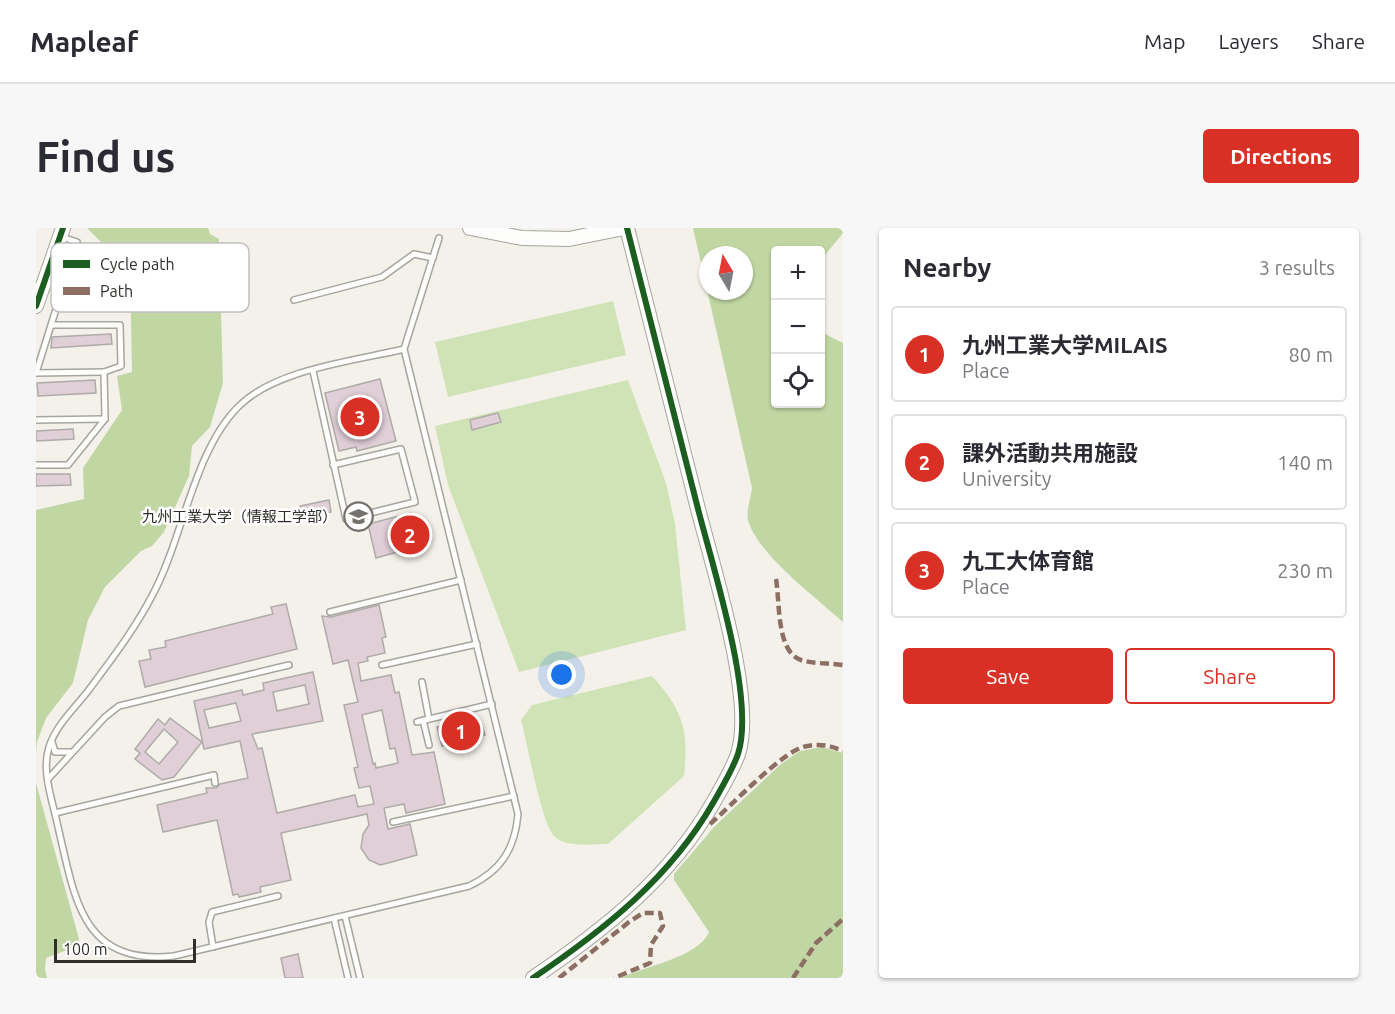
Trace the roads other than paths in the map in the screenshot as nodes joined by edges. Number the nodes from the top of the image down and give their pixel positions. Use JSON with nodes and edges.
{"nodes":[{"id":1,"x":470,"y":228,"type":"edge"},
{"id":2,"x":625,"y":228,"type":"edge"},
{"id":3,"x":62,"y":232,"type":"edge"},
{"id":4,"x":439,"y":238,"type":"dead end"},
{"id":5,"x":77,"y":243,"type":"edge"},
{"id":6,"x":433,"y":258,"type":"junction"},
{"id":7,"x":51,"y":263,"type":"edge"},
{"id":8,"x":294,"y":300,"type":"dead end"},
{"id":9,"x":36,"y":306,"type":"edge"},
{"id":10,"x":56,"y":312,"type":"edge"},
{"id":11,"x":52,"y":325,"type":"junction"},
{"id":12,"x":404,"y":350,"type":"junction"},
{"id":13,"x":313,"y":371,"type":"junction"},
{"id":14,"x":104,"y":372,"type":"junction"},
{"id":15,"x":36,"y":373,"type":"edge"},
{"id":16,"x":105,"y":419,"type":"junction"},
{"id":17,"x":36,"y":420,"type":"edge"},
{"id":18,"x":36,"y":465,"type":"edge"},
{"id":19,"x":333,"y":465,"type":"junction"},
{"id":20,"x":461,"y":580,"type":"junction"},
{"id":21,"x":330,"y":612,"type":"dead end"},
{"id":22,"x":477,"y":644,"type":"junction"},
{"id":23,"x":289,"y":665,"type":"dead end"},
{"id":24,"x":382,"y":665,"type":"dead end"},
{"id":25,"x":422,"y":682,"type":"dead end"},
{"id":26,"x":492,"y":704,"type":"junction"},
{"id":27,"x":423,"y":720,"type":"junction"},
{"id":28,"x":52,"y":742,"type":"junction"},
{"id":29,"x":429,"y":745,"type":"dead end"},
{"id":30,"x":72,"y":752,"type":"junction"},
{"id":31,"x":47,"y":779,"type":"junction"},
{"id":32,"x":215,"y":783,"type":"dead end"},
{"id":33,"x":514,"y":796,"type":"junction"},
{"id":34,"x":55,"y":813,"type":"junction"},
{"id":35,"x":393,"y":822,"type":"dead end"},
{"id":36,"x":278,"y":896,"type":"dead end"},
{"id":37,"x":345,"y":916,"type":"junction"},
{"id":38,"x":334,"y":918,"type":"junction"},
{"id":39,"x":213,"y":947,"type":"junction"},
{"id":40,"x":356,"y":959,"type":"junction"},
{"id":41,"x":344,"y":962,"type":"junction"},
{"id":42,"x":348,"y":978,"type":"edge"},
{"id":43,"x":360,"y":978,"type":"edge"},
{"id":44,"x":533,"y":978,"type":"edge"}],
"edges":[{"from":1,"to":2,"type":"street"},
{"from":2,"to":44,"type":"street"},
{"from":3,"to":5,"type":"lane"},
{"from":4,"to":6,"type":"lane"},
{"from":6,"to":8,"type":"lane"},
{"from":6,"to":12,"type":"lane"},
{"from":7,"to":9,"type":"street"},
{"from":10,"to":11,"type":"lane"},
{"from":11,"to":14,"type":"lane"},
{"from":11,"to":15,"type":"lane"},
{"from":12,"to":13,"type":"lane"},
{"from":12,"to":20,"type":"lane"},
{"from":13,"to":19,"type":"lane"},
{"from":13,"to":28,"type":"lane"},
{"from":14,"to":15,"type":"lane"},
{"from":14,"to":16,"type":"lane"},
{"from":16,"to":17,"type":"lane"},
{"from":16,"to":18,"type":"lane"},
{"from":19,"to":19,"type":"lane"},
{"from":20,"to":21,"type":"lane"},
{"from":20,"to":22,"type":"lane"},
{"from":22,"to":24,"type":"lane"},
{"from":22,"to":26,"type":"lane"},
{"from":23,"to":30,"type":"lane"},
{"from":25,"to":27,"type":"lane"},
{"from":26,"to":27,"type":"lane"},
{"from":26,"to":33,"type":"lane"},
{"from":27,"to":29,"type":"lane"},
{"from":28,"to":30,"type":"lane"},
{"from":28,"to":31,"type":"lane"},
{"from":30,"to":31,"type":"lane"},
{"from":31,"to":34,"type":"lane"},
{"from":32,"to":34,"type":"lane"},
{"from":33,"to":35,"type":"lane"},
{"from":33,"to":37,"type":"lane"},
{"from":34,"to":39,"type":"lane"},
{"from":36,"to":39,"type":"lane"},
{"from":37,"to":38,"type":"lane"},
{"from":37,"to":40,"type":"lane"},
{"from":38,"to":39,"type":"lane"},
{"from":38,"to":41,"type":"lane"},
{"from":40,"to":41,"type":"lane"},
{"from":40,"to":43,"type":"lane"},
{"from":41,"to":42,"type":"lane"}]}
